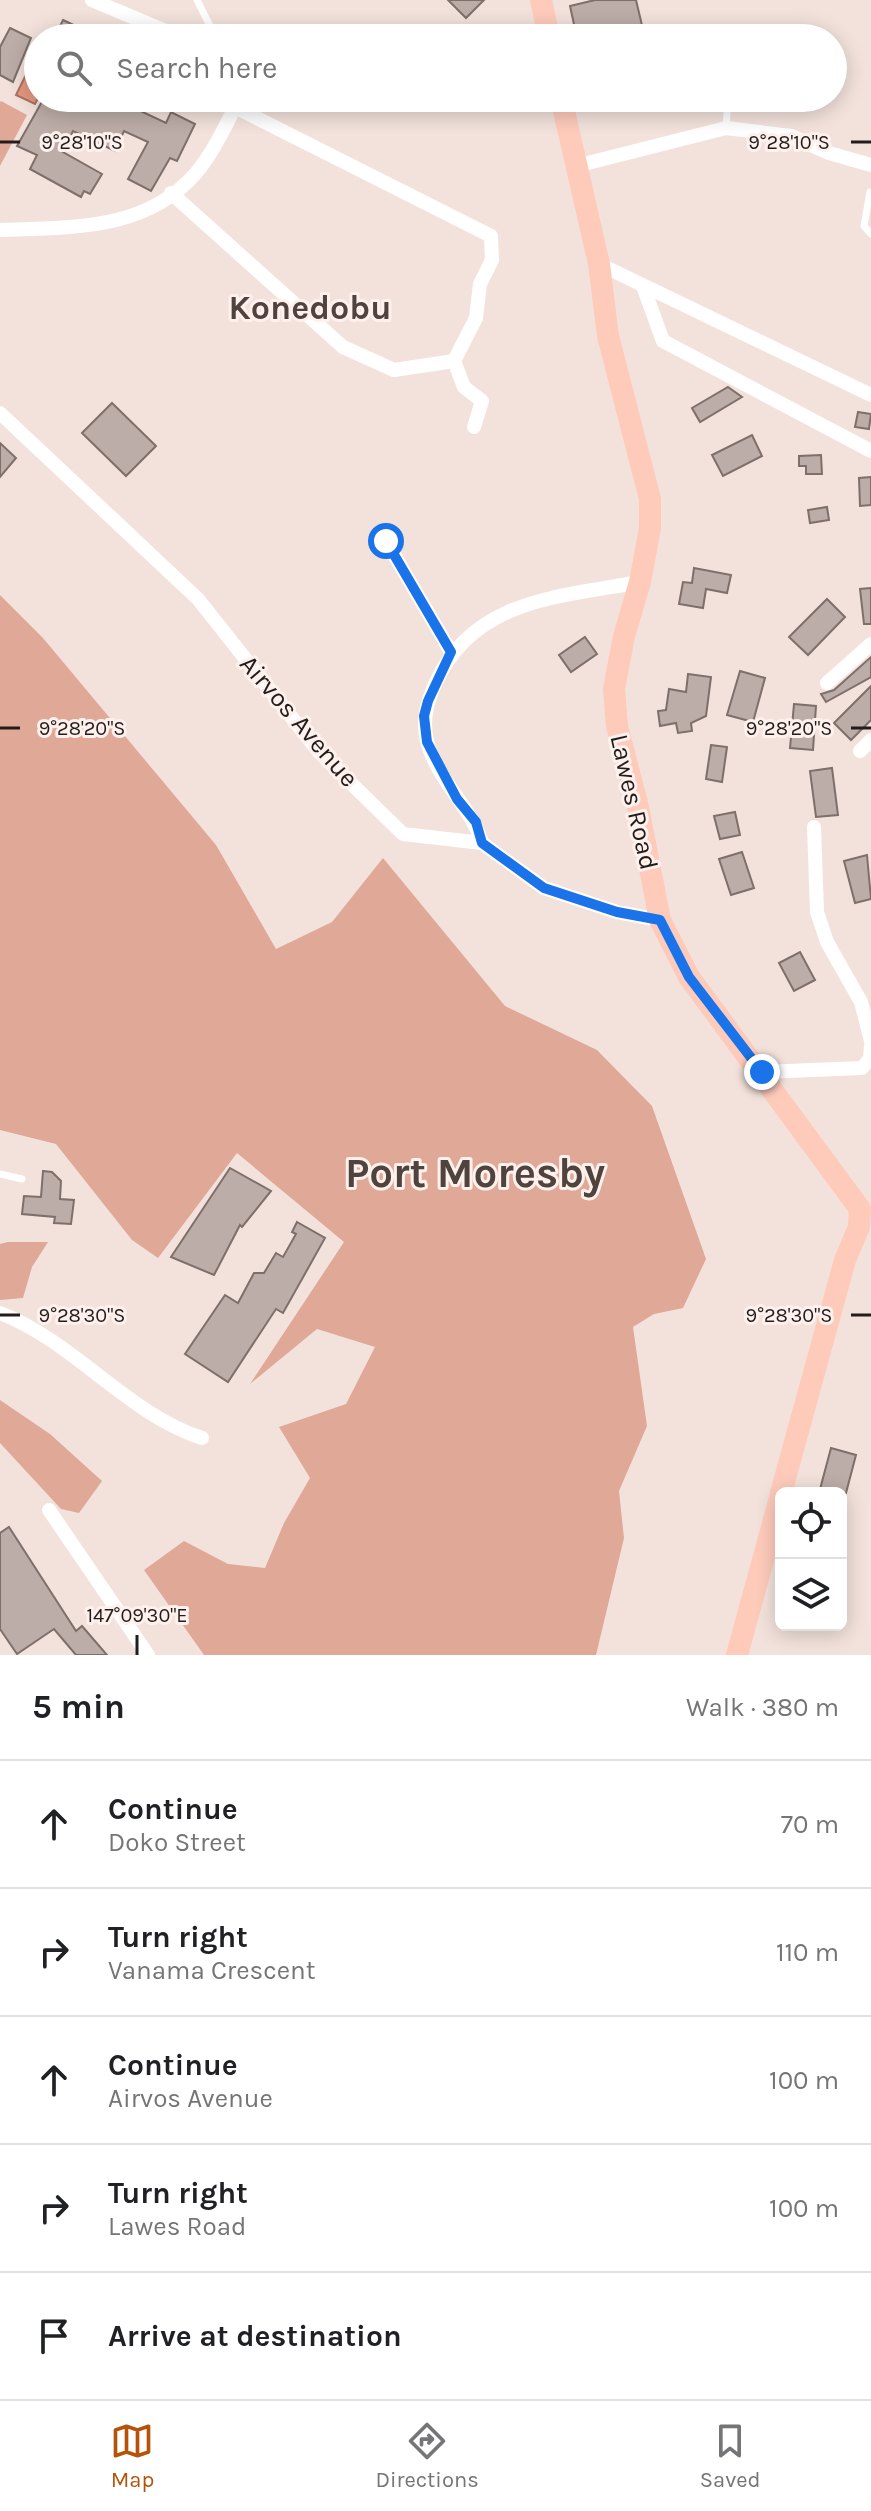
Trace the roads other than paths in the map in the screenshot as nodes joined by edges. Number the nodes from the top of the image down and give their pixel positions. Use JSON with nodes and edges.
{"nodes":[{"id":1,"x":92,"y":0,"type":"edge"},
{"id":2,"x":197,"y":0,"type":"edge"},
{"id":3,"x":541,"y":0,"type":"edge"},
{"id":4,"x":149,"y":24,"type":"edge"},
{"id":5,"x":209,"y":24,"type":"edge"},
{"id":6,"x":546,"y":24,"type":"edge"},
{"id":7,"x":232,"y":112,"type":"edge"},
{"id":8,"x":257,"y":112,"type":"edge"},
{"id":9,"x":564,"y":112,"type":"edge"},
{"id":10,"x":727,"y":112,"type":"edge"},
{"id":11,"x":726,"y":128,"type":"junction"},
{"id":12,"x":871,"y":165,"type":"edge"},
{"id":13,"x":576,"y":166,"type":"junction"},
{"id":14,"x":870,"y":192,"type":"edge"},
{"id":15,"x":171,"y":193,"type":"junction"},
{"id":16,"x":0,"y":230,"type":"edge"},
{"id":17,"x":871,"y":234,"type":"edge"},
{"id":18,"x":599,"y":264,"type":"junction"},
{"id":19,"x":643,"y":286,"type":"junction"},
{"id":20,"x":454,"y":361,"type":"junction"},
{"id":21,"x":871,"y":395,"type":"edge"},
{"id":22,"x":0,"y":413,"type":"edge"},
{"id":23,"x":474,"y":427,"type":"dead end"},
{"id":24,"x":871,"y":451,"type":"edge"},
{"id":25,"x":386,"y":541,"type":"dead end"},
{"id":26,"x":640,"y":582,"type":"junction"},
{"id":27,"x":871,"y":644,"type":"edge"},
{"id":28,"x":451,"y":652,"type":"junction"},
{"id":29,"x":827,"y":683,"type":"dead end"},
{"id":30,"x":871,"y":740,"type":"edge"},
{"id":31,"x":860,"y":751,"type":"dead end"},
{"id":32,"x":814,"y":827,"type":"dead end"},
{"id":33,"x":482,"y":843,"type":"junction"},
{"id":34,"x":660,"y":920,"type":"junction"},
{"id":35,"x":871,"y":1043,"type":"edge"},
{"id":36,"x":762,"y":1072,"type":"junction"},
{"id":37,"x":0,"y":1174,"type":"edge"},
{"id":38,"x":22,"y":1179,"type":"dead end"},
{"id":39,"x":865,"y":1222,"type":"edge"},
{"id":40,"x":0,"y":1313,"type":"edge"},
{"id":41,"x":202,"y":1438,"type":"dead end"},
{"id":42,"x":783,"y":1487,"type":"edge"},
{"id":43,"x":49,"y":1510,"type":"dead end"},
{"id":44,"x":775,"y":1516,"type":"edge"},
{"id":45,"x":148,"y":1655,"type":"edge"},
{"id":46,"x":737,"y":1655,"type":"edge"}],
"edges":[{"from":1,"to":4,"type":"street"},
{"from":2,"to":5,"type":"lane"},
{"from":3,"to":6,"type":"main road"},
{"from":7,"to":15,"type":"street"},
{"from":8,"to":20,"type":"street"},
{"from":9,"to":13,"type":"main road","name":"Lawes Road"},
{"from":10,"to":11,"type":"lane"},
{"from":11,"to":12,"type":"street"},
{"from":11,"to":13,"type":"street"},
{"from":13,"to":18,"type":"main road","name":"Lawes Road"},
{"from":14,"to":17,"type":"lane"},
{"from":15,"to":16,"type":"street"},
{"from":15,"to":20,"type":"street"},
{"from":18,"to":19,"type":"street"},
{"from":18,"to":26,"type":"main road","name":"Lawes Road"},
{"from":19,"to":21,"type":"street"},
{"from":19,"to":24,"type":"street"},
{"from":20,"to":23,"type":"street"},
{"from":22,"to":33,"type":"street","name":"Airvos Avenue"},
{"from":25,"to":28,"type":"street"},
{"from":26,"to":28,"type":"street"},
{"from":26,"to":34,"type":"main road","name":"Lawes Road"},
{"from":27,"to":29,"type":"street"},
{"from":28,"to":33,"type":"street"},
{"from":30,"to":31,"type":"street"},
{"from":32,"to":35,"type":"street"},
{"from":33,"to":34,"type":"street","name":"Airvos Avenue"},
{"from":34,"to":36,"type":"main road","name":"Lawes Road"},
{"from":35,"to":36,"type":"street"},
{"from":36,"to":39,"type":"main road","name":"Lawes Road"},
{"from":37,"to":38,"type":"lane"},
{"from":39,"to":42,"type":"main road","name":"Lawes Road"},
{"from":40,"to":41,"type":"street"},
{"from":43,"to":45,"type":"street"},
{"from":44,"to":46,"type":"main road","name":"Lawes Road"}]}
